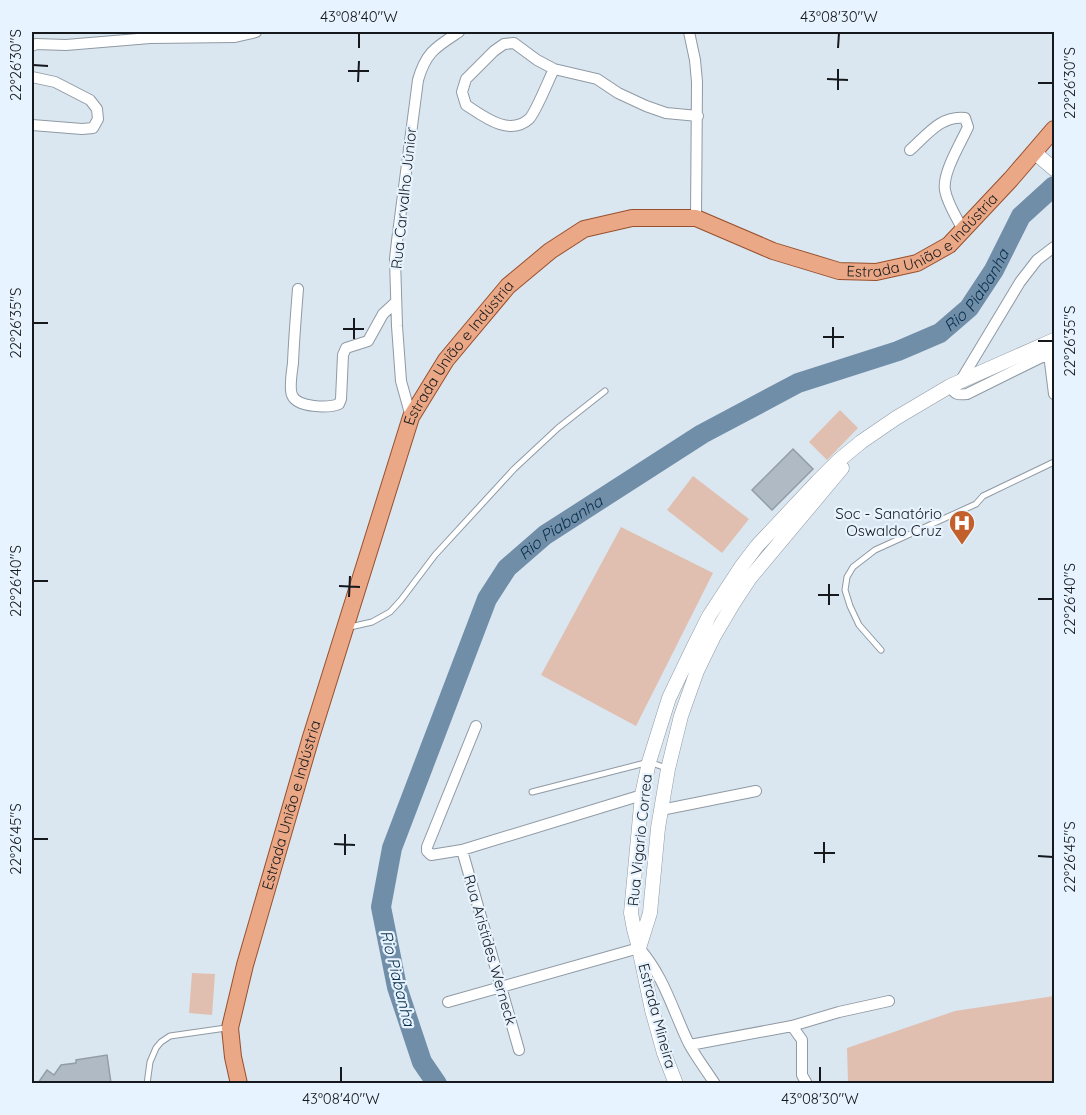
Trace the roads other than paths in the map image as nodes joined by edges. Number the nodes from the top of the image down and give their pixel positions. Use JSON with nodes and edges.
{"nodes":[{"id":1,"x":256,"y":32,"type":"edge"},
{"id":2,"x":459,"y":32,"type":"edge"},
{"id":3,"x":688,"y":32,"type":"edge"},
{"id":4,"x":32,"y":46,"type":"edge"},
{"id":5,"x":554,"y":69,"type":"junction"},
{"id":6,"x":32,"y":77,"type":"edge"},
{"id":7,"x":698,"y":116,"type":"junction"},
{"id":8,"x":32,"y":125,"type":"edge"},
{"id":9,"x":1054,"y":129,"type":"edge"},
{"id":10,"x":910,"y":150,"type":"dead end"},
{"id":11,"x":1034,"y":152,"type":"junction"},
{"id":12,"x":1054,"y":169,"type":"edge"},
{"id":13,"x":696,"y":218,"type":"junction"},
{"id":14,"x":963,"y":230,"type":"junction"},
{"id":15,"x":1054,"y":247,"type":"edge"},
{"id":16,"x":298,"y":289,"type":"dead end"},
{"id":17,"x":396,"y":302,"type":"junction"},
{"id":18,"x":1054,"y":340,"type":"edge"},
{"id":19,"x":983,"y":344,"type":"junction"},
{"id":20,"x":1052,"y":352,"type":"edge"},
{"id":21,"x":1000,"y":365,"type":"junction"},
{"id":22,"x":956,"y":383,"type":"junction"},
{"id":23,"x":605,"y":391,"type":"dead end"},
{"id":24,"x":1054,"y":394,"type":"edge"},
{"id":25,"x":411,"y":417,"type":"junction"},
{"id":26,"x":861,"y":442,"type":"junction"},
{"id":27,"x":1054,"y":462,"type":"edge"},
{"id":28,"x":741,"y":567,"type":"junction"},
{"id":29,"x":750,"y":578,"type":"junction"},
{"id":30,"x":345,"y":628,"type":"junction"},
{"id":31,"x":881,"y":650,"type":"dead end"},
{"id":32,"x":476,"y":726,"type":"dead end"},
{"id":33,"x":649,"y":762,"type":"junction"},
{"id":34,"x":668,"y":769,"type":"junction"},
{"id":35,"x":756,"y":791,"type":"dead end"},
{"id":36,"x":532,"y":792,"type":"dead end"},
{"id":37,"x":642,"y":795,"type":"junction"},
{"id":38,"x":661,"y":810,"type":"junction"},
{"id":39,"x":462,"y":850,"type":"junction"},
{"id":40,"x":639,"y":948,"type":"junction"},
{"id":41,"x":500,"y":988,"type":"junction"},
{"id":42,"x":889,"y":1001,"type":"dead end"},
{"id":43,"x":448,"y":1002,"type":"dead end"},
{"id":44,"x":792,"y":1026,"type":"junction"},
{"id":45,"x":230,"y":1028,"type":"junction"},
{"id":46,"x":690,"y":1044,"type":"junction"},
{"id":47,"x":519,"y":1050,"type":"dead end"},
{"id":48,"x":147,"y":1083,"type":"edge"},
{"id":49,"x":239,"y":1083,"type":"edge"},
{"id":50,"x":676,"y":1083,"type":"edge"},
{"id":51,"x":715,"y":1083,"type":"edge"},
{"id":52,"x":807,"y":1083,"type":"edge"}],
"edges":[{"from":1,"to":4,"type":"street"},
{"from":2,"to":17,"type":"street","name":"Rua Carvalho Júnior"},
{"from":3,"to":7,"type":"street"},
{"from":5,"to":5,"type":"street"},
{"from":5,"to":7,"type":"street"},
{"from":6,"to":8,"type":"street"},
{"from":7,"to":13,"type":"street"},
{"from":9,"to":11,"type":"main road","name":"Estrada União e Indústria"},
{"from":10,"to":14,"type":"street"},
{"from":11,"to":12,"type":"street"},
{"from":11,"to":14,"type":"main road","name":"Estrada União e Indústria"},
{"from":13,"to":14,"type":"main road","name":"Estrada União e Indústria"},
{"from":13,"to":25,"type":"main road","name":"Estrada União e Indústria"},
{"from":15,"to":19,"type":"street","name":"Rua Vigario Correa"},
{"from":16,"to":17,"type":"street"},
{"from":17,"to":25,"type":"street","name":"Rua Carvalho Júnior"},
{"from":18,"to":21,"type":"street"},
{"from":19,"to":21,"type":"street"},
{"from":19,"to":22,"type":"street","name":"Rua Vigario Correa"},
{"from":20,"to":22,"type":"street"},
{"from":20,"to":24,"type":"street"},
{"from":21,"to":22,"type":"street"},
{"from":22,"to":26,"type":"street","name":"Rua Vigario Correa"},
{"from":23,"to":30,"type":"lane"},
{"from":25,"to":30,"type":"main road","name":"Estrada União e Indústria"},
{"from":26,"to":28,"type":"street","name":"Rua Vigario Correa"},
{"from":26,"to":29,"type":"street","name":"Rua Vigario Correa"},
{"from":27,"to":31,"type":"lane"},
{"from":28,"to":29,"type":"street"},
{"from":28,"to":33,"type":"street","name":"Rua Vigario Correa"},
{"from":29,"to":34,"type":"street","name":"Rua Vigario Correa"},
{"from":30,"to":45,"type":"main road","name":"Estrada União e Indústria"},
{"from":32,"to":39,"type":"street"},
{"from":33,"to":34,"type":"lane"},
{"from":33,"to":36,"type":"lane"},
{"from":33,"to":37,"type":"street","name":"Rua Vigario Correa"},
{"from":34,"to":38,"type":"street","name":"Rua Vigario Correa"},
{"from":35,"to":38,"type":"street"},
{"from":37,"to":39,"type":"street"},
{"from":37,"to":40,"type":"street","name":"Rua Vigario Correa"},
{"from":38,"to":40,"type":"street","name":"Rua Vigario Correa"},
{"from":39,"to":41,"type":"street","name":"Rua Aristides Werneck"},
{"from":40,"to":41,"type":"street"},
{"from":40,"to":46,"type":"street","name":"Rua Vigario Correa"},
{"from":40,"to":50,"type":"street","name":"Estrada Mineira"},
{"from":41,"to":43,"type":"street"},
{"from":41,"to":47,"type":"street","name":"Rua Aristides Werneck"},
{"from":42,"to":44,"type":"street"},
{"from":44,"to":46,"type":"street"},
{"from":44,"to":52,"type":"street"},
{"from":45,"to":48,"type":"lane"},
{"from":45,"to":49,"type":"main road","name":"Estrada União e Indústria"},
{"from":46,"to":51,"type":"street","name":"Rua Vigario Correa"}]}
